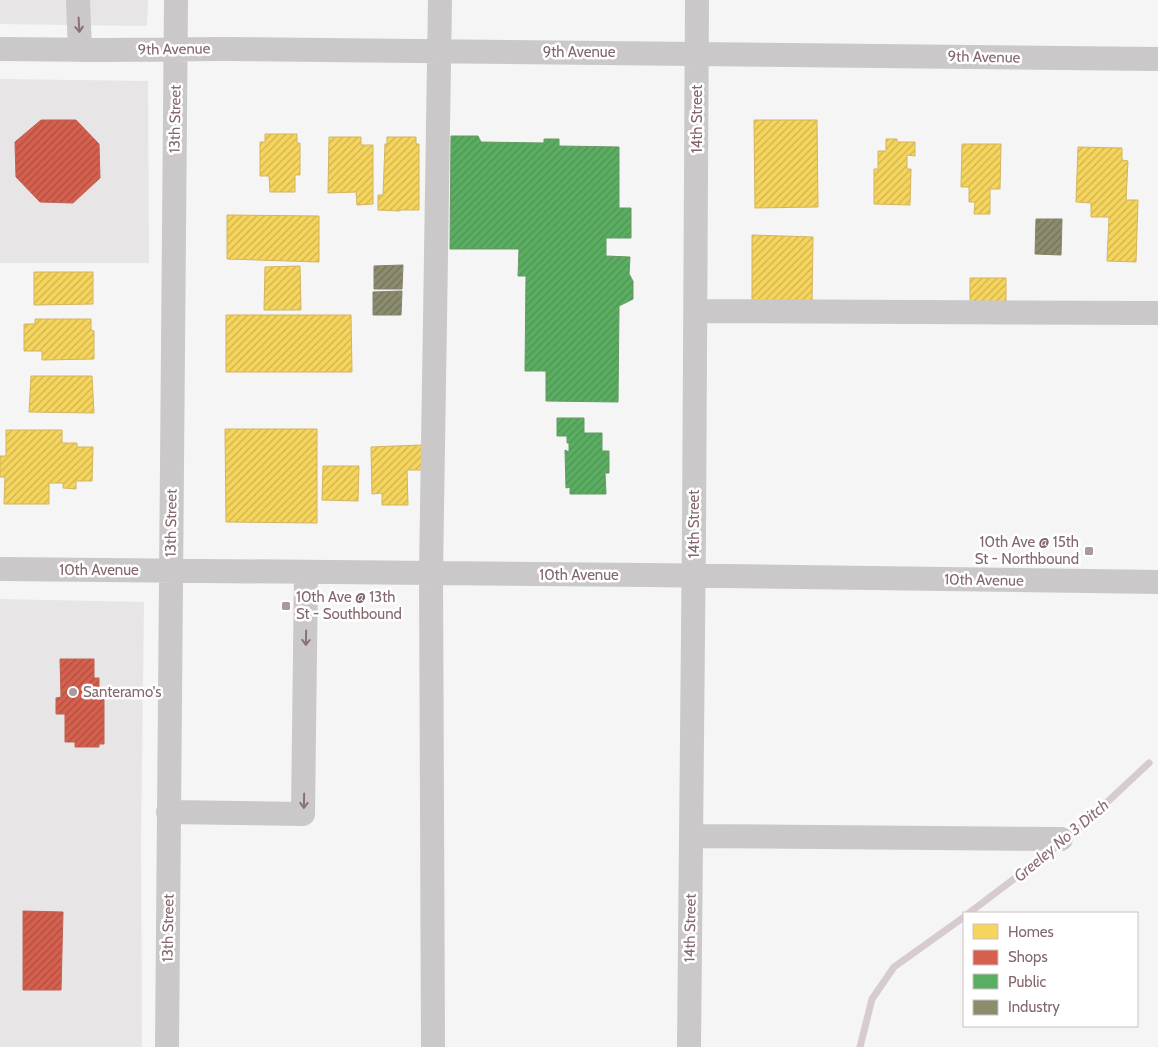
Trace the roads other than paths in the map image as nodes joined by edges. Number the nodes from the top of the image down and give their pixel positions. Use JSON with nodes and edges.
{"nodes":[{"id":1,"x":78,"y":0,"type":"edge"},
{"id":2,"x":176,"y":0,"type":"edge"},
{"id":3,"x":440,"y":0,"type":"edge"},
{"id":4,"x":697,"y":0,"type":"edge"},
{"id":5,"x":176,"y":48,"type":"junction"},
{"id":6,"x":0,"y":49,"type":"edge"},
{"id":7,"x":80,"y":50,"type":"junction"},
{"id":8,"x":439,"y":51,"type":"junction"},
{"id":9,"x":697,"y":53,"type":"junction"},
{"id":10,"x":1158,"y":59,"type":"edge"},
{"id":11,"x":696,"y":311,"type":"junction"},
{"id":12,"x":1158,"y":313,"type":"edge"},
{"id":13,"x":0,"y":570,"type":"edge"},
{"id":14,"x":170,"y":571,"type":"junction"},
{"id":15,"x":306,"y":572,"type":"junction"},
{"id":16,"x":432,"y":573,"type":"junction"},
{"id":17,"x":694,"y":576,"type":"junction"},
{"id":18,"x":1158,"y":582,"type":"edge"},
{"id":19,"x":168,"y":812,"type":"junction"},
{"id":20,"x":692,"y":836,"type":"junction"},
{"id":21,"x":1061,"y":839,"type":"dead end"},
{"id":22,"x":166,"y":1047,"type":"edge"},
{"id":23,"x":433,"y":1047,"type":"edge"},
{"id":24,"x":689,"y":1047,"type":"edge"}],
"edges":[{"from":1,"to":7,"type":"street","one_way":true},
{"from":2,"to":5,"type":"street","name":"13th Street"},
{"from":3,"to":8,"type":"street"},
{"from":4,"to":9,"type":"street","name":"14th Street"},
{"from":5,"to":7,"type":"street","name":"9th Avenue"},
{"from":5,"to":8,"type":"street","name":"9th Avenue"},
{"from":5,"to":14,"type":"street","name":"13th Street"},
{"from":6,"to":7,"type":"street","name":"9th Avenue"},
{"from":8,"to":9,"type":"street","name":"9th Avenue"},
{"from":8,"to":16,"type":"street"},
{"from":9,"to":10,"type":"street","name":"9th Avenue"},
{"from":9,"to":11,"type":"street","name":"14th Street"},
{"from":11,"to":12,"type":"street"},
{"from":11,"to":17,"type":"street","name":"14th Street"},
{"from":13,"to":14,"type":"street","name":"10th Avenue"},
{"from":14,"to":15,"type":"street","name":"10th Avenue"},
{"from":14,"to":19,"type":"street","name":"13th Street"},
{"from":15,"to":16,"type":"street","name":"10th Avenue"},
{"from":15,"to":19,"type":"street","one_way":true},
{"from":16,"to":17,"type":"street","name":"10th Avenue"},
{"from":16,"to":23,"type":"street"},
{"from":17,"to":18,"type":"street","name":"10th Avenue"},
{"from":17,"to":20,"type":"street","name":"14th Street"},
{"from":19,"to":22,"type":"street","name":"13th Street"},
{"from":20,"to":21,"type":"street"},
{"from":20,"to":24,"type":"street","name":"14th Street"}]}
